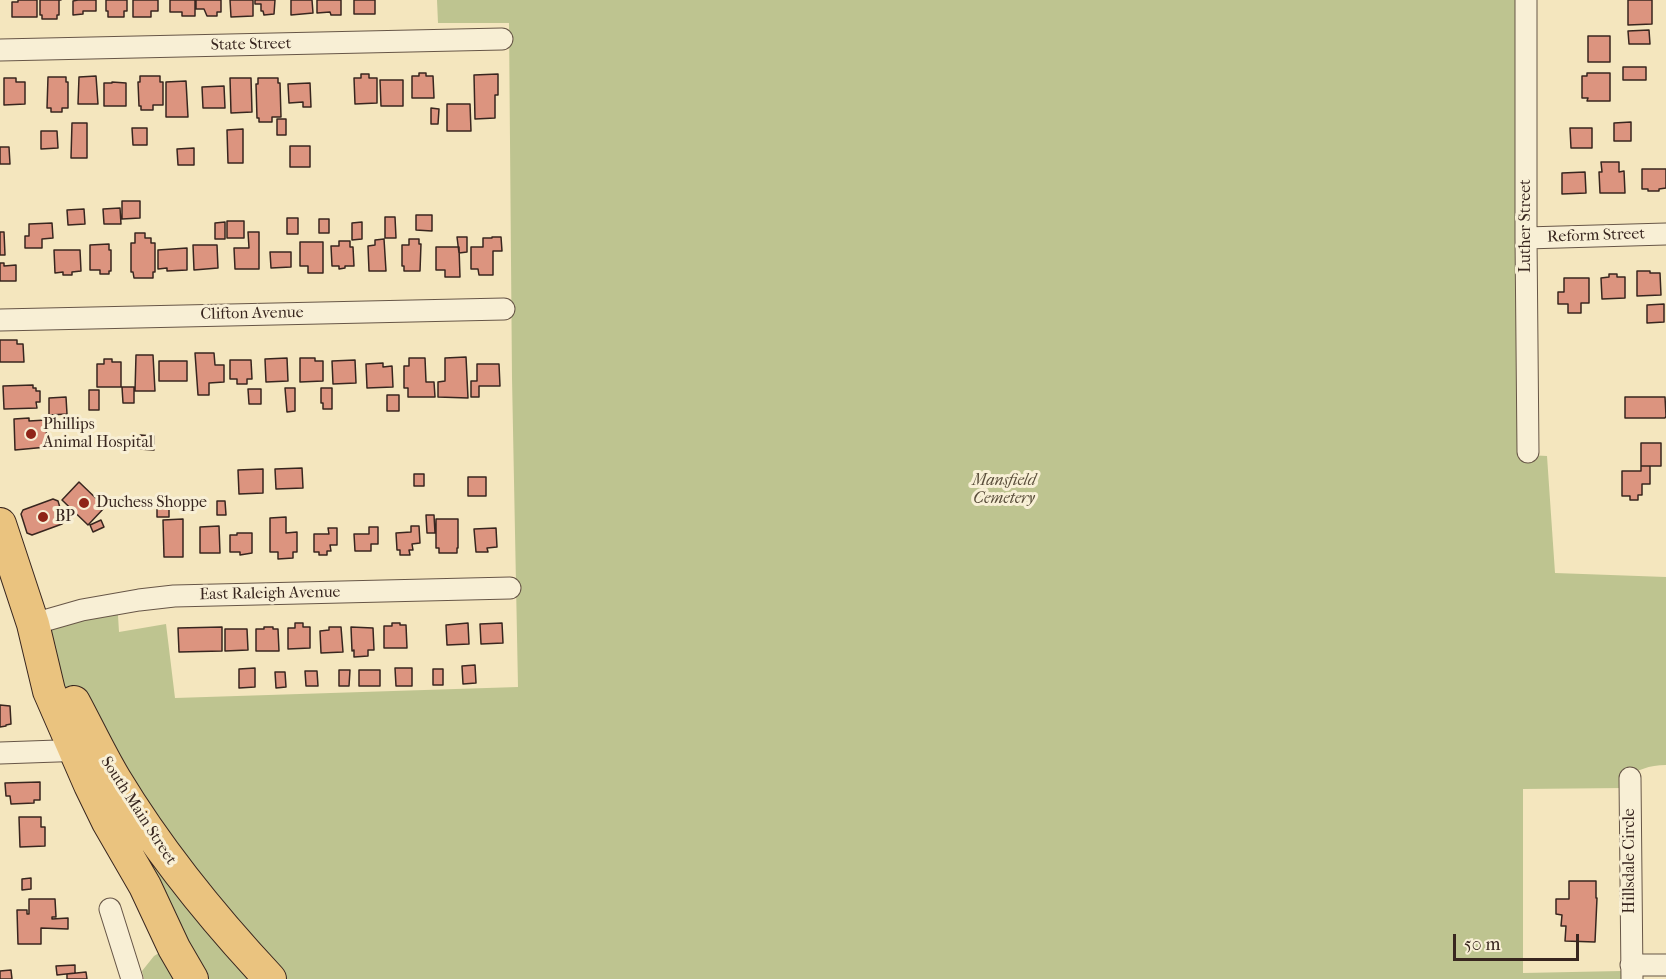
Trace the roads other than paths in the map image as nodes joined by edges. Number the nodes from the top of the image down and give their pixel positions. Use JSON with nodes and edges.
{"nodes":[{"id":1,"x":1526,"y":0,"type":"edge"},
{"id":2,"x":502,"y":39,"type":"dead end"},
{"id":3,"x":0,"y":50,"type":"edge"},
{"id":4,"x":1666,"y":234,"type":"edge"},
{"id":5,"x":1526,"y":238,"type":"junction"},
{"id":6,"x":504,"y":309,"type":"dead end"},
{"id":7,"x":0,"y":320,"type":"edge"},
{"id":8,"x":1528,"y":452,"type":"dead end"},
{"id":9,"x":0,"y":524,"type":"edge"},
{"id":10,"x":510,"y":588,"type":"dead end"},
{"id":11,"x":33,"y":624,"type":"junction"},
{"id":12,"x":87,"y":750,"type":"junction"},
{"id":13,"x":0,"y":753,"type":"edge"},
{"id":14,"x":1630,"y":778,"type":"dead end"},
{"id":15,"x":145,"y":886,"type":"junction"},
{"id":16,"x":110,"y":909,"type":"dead end"},
{"id":17,"x":1666,"y":965,"type":"edge"},
{"id":18,"x":1631,"y":972,"type":"edge"},
{"id":19,"x":132,"y":979,"type":"edge"},
{"id":20,"x":192,"y":979,"type":"edge"},
{"id":21,"x":211,"y":979,"type":"edge"},
{"id":22,"x":270,"y":979,"type":"edge"}],
"edges":[{"from":1,"to":5,"type":"street","name":"Luther Street"},
{"from":2,"to":3,"type":"street","name":"State Street"},
{"from":4,"to":5,"type":"street","name":"Reform Street"},
{"from":5,"to":8,"type":"street","name":"Luther Street"},
{"from":6,"to":7,"type":"street","name":"Clifton Avenue"},
{"from":9,"to":11,"type":"highway","name":"South Main Street"},
{"from":10,"to":11,"type":"street","name":"East Raleigh Avenue"},
{"from":11,"to":12,"type":"highway","name":"South Main Street"},
{"from":12,"to":13,"type":"street"},
{"from":12,"to":15,"type":"highway","name":"South Main Street"},
{"from":12,"to":22,"type":"highway","name":"South Main Street"},
{"from":14,"to":18,"type":"street","name":"Hillsdale Circle"},
{"from":15,"to":20,"type":"highway"},
{"from":15,"to":21,"type":"highway"},
{"from":16,"to":19,"type":"street"},
{"from":17,"to":18,"type":"street"}]}
